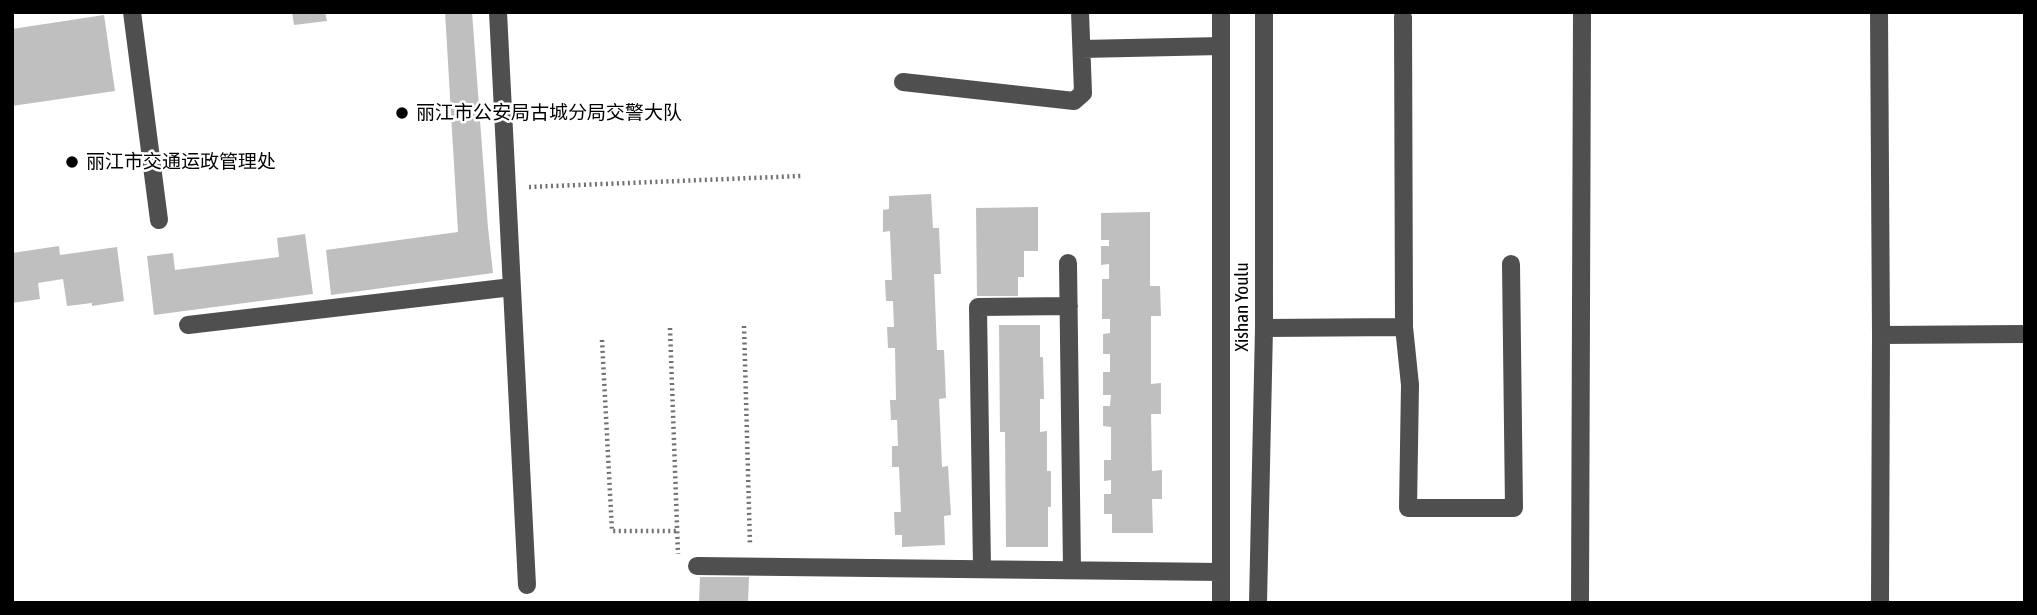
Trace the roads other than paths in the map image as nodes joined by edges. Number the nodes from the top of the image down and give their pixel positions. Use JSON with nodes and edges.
{"nodes":[{"id":1,"x":132,"y":12,"type":"edge"},
{"id":2,"x":498,"y":12,"type":"edge"},
{"id":3,"x":1080,"y":12,"type":"edge"},
{"id":4,"x":1221,"y":12,"type":"edge"},
{"id":5,"x":1264,"y":12,"type":"edge"},
{"id":6,"x":1582,"y":12,"type":"edge"},
{"id":7,"x":1879,"y":12,"type":"edge"},
{"id":8,"x":1403,"y":17,"type":"dead end"},
{"id":9,"x":1221,"y":46,"type":"junction"},
{"id":10,"x":1082,"y":48,"type":"junction"},
{"id":11,"x":903,"y":82,"type":"dead end"},
{"id":12,"x":159,"y":220,"type":"dead end"},
{"id":13,"x":1068,"y":263,"type":"dead end"},
{"id":14,"x":1511,"y":264,"type":"dead end"},
{"id":15,"x":512,"y":287,"type":"junction"},
{"id":16,"x":1069,"y":306,"type":"junction"},
{"id":17,"x":188,"y":325,"type":"dead end"},
{"id":18,"x":1404,"y":327,"type":"junction"},
{"id":19,"x":1264,"y":328,"type":"junction"},
{"id":20,"x":2025,"y":334,"type":"edge"},
{"id":21,"x":1881,"y":335,"type":"junction"},
{"id":22,"x":696,"y":566,"type":"road end"},
{"id":23,"x":982,"y":568,"type":"junction"},
{"id":24,"x":1072,"y":569,"type":"junction"},
{"id":25,"x":1221,"y":572,"type":"junction"},
{"id":26,"x":527,"y":585,"type":"dead end"},
{"id":27,"x":1221,"y":603,"type":"edge"},
{"id":28,"x":1258,"y":603,"type":"edge"},
{"id":29,"x":1580,"y":603,"type":"edge"},
{"id":30,"x":1880,"y":603,"type":"edge"}],
"edges":[{"from":1,"to":12,"type":"street"},
{"from":2,"to":15,"type":"street"},
{"from":3,"to":10,"type":"street"},
{"from":4,"to":9,"type":"street","name":"Xishan Youlu"},
{"from":5,"to":19,"type":"street","name":"Xishan Youlu"},
{"from":6,"to":29,"type":"street"},
{"from":7,"to":21,"type":"street"},
{"from":8,"to":18,"type":"street"},
{"from":9,"to":10,"type":"street"},
{"from":9,"to":25,"type":"street","name":"Xishan Youlu"},
{"from":10,"to":11,"type":"street"},
{"from":13,"to":16,"type":"street"},
{"from":14,"to":18,"type":"street"},
{"from":15,"to":17,"type":"street"},
{"from":15,"to":26,"type":"street"},
{"from":16,"to":23,"type":"street"},
{"from":16,"to":24,"type":"street"},
{"from":18,"to":19,"type":"street"},
{"from":19,"to":28,"type":"street","name":"Xishan Youlu"},
{"from":20,"to":21,"type":"street"},
{"from":21,"to":30,"type":"street"},
{"from":22,"to":23,"type":"street"},
{"from":23,"to":24,"type":"street"},
{"from":24,"to":25,"type":"street"},
{"from":25,"to":27,"type":"street","name":"Xishan Youlu"}]}
